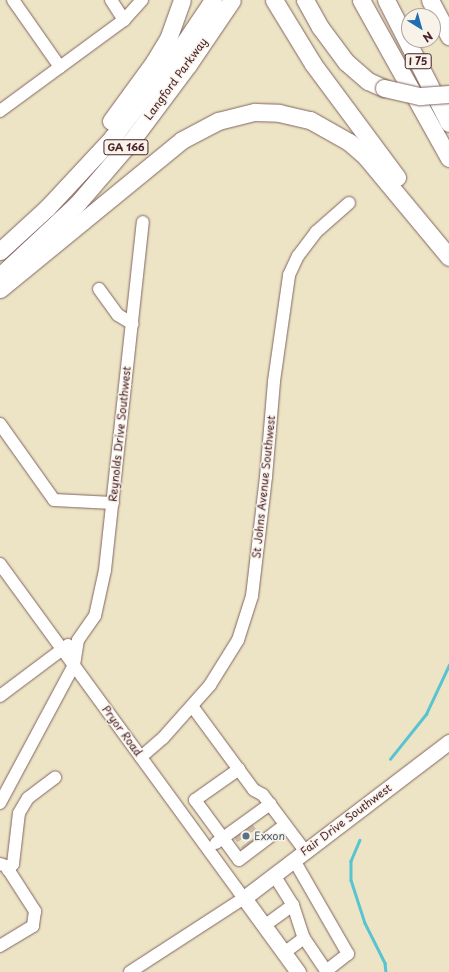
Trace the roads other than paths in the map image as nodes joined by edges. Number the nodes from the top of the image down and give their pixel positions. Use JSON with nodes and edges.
{"nodes":[{"id":1,"x":13,"y":0,"type":"edge"},
{"id":2,"x":111,"y":0,"type":"edge"},
{"id":3,"x":142,"y":0,"type":"edge"},
{"id":4,"x":182,"y":0,"type":"edge"},
{"id":5,"x":213,"y":0,"type":"edge"},
{"id":6,"x":232,"y":0,"type":"edge"},
{"id":7,"x":274,"y":0,"type":"edge"},
{"id":8,"x":305,"y":0,"type":"edge"},
{"id":9,"x":361,"y":0,"type":"edge"},
{"id":10,"x":386,"y":0,"type":"edge"},
{"id":11,"x":430,"y":0,"type":"edge"},
{"id":12,"x":128,"y":16,"type":"junction"},
{"id":13,"x":449,"y":36,"type":"edge"},
{"id":14,"x":60,"y":66,"type":"junction"},
{"id":15,"x":449,"y":94,"type":"edge"},
{"id":16,"x":0,"y":111,"type":"edge"},
{"id":17,"x":449,"y":123,"type":"edge"},
{"id":18,"x":449,"y":158,"type":"edge"},
{"id":19,"x":349,"y":203,"type":"dead end"},
{"id":20,"x":143,"y":222,"type":"dead end"},
{"id":21,"x":449,"y":246,"type":"edge"},
{"id":22,"x":0,"y":250,"type":"edge"},
{"id":23,"x":449,"y":257,"type":"edge"},
{"id":24,"x":0,"y":276,"type":"edge"},
{"id":25,"x":0,"y":289,"type":"edge"},
{"id":26,"x":99,"y":289,"type":"dead end"},
{"id":27,"x":133,"y":324,"type":"junction"},
{"id":28,"x":0,"y":424,"type":"edge"},
{"id":29,"x":113,"y":503,"type":"junction"},
{"id":30,"x":0,"y":564,"type":"edge"},
{"id":31,"x":78,"y":640,"type":"junction"},
{"id":32,"x":61,"y":648,"type":"junction"},
{"id":33,"x":74,"y":665,"type":"junction"},
{"id":34,"x":0,"y":696,"type":"edge"},
{"id":35,"x":192,"y":706,"type":"junction"},
{"id":36,"x":449,"y":742,"type":"edge"},
{"id":37,"x":141,"y":757,"type":"junction"},
{"id":38,"x":239,"y":769,"type":"junction"},
{"id":39,"x":55,"y":778,"type":"dead end"},
{"id":40,"x":0,"y":803,"type":"edge"},
{"id":41,"x":270,"y":804,"type":"junction"},
{"id":42,"x":285,"y":825,"type":"junction"},
{"id":43,"x":222,"y":839,"type":"junction"},
{"id":44,"x":208,"y":849,"type":"junction"},
{"id":45,"x":300,"y":856,"type":"junction"},
{"id":46,"x":4,"y":867,"type":"edge"},
{"id":47,"x":274,"y":875,"type":"junction"},
{"id":48,"x":244,"y":898,"type":"junction"},
{"id":49,"x":293,"y":905,"type":"junction"},
{"id":50,"x":264,"y":926,"type":"junction"},
{"id":51,"x":304,"y":938,"type":"junction"},
{"id":52,"x":0,"y":946,"type":"edge"},
{"id":53,"x":284,"y":953,"type":"junction"},
{"id":54,"x":130,"y":972,"type":"edge"},
{"id":55,"x":298,"y":972,"type":"edge"}],
"edges":[{"from":1,"to":14,"type":"street"},
{"from":2,"to":12,"type":"street"},
{"from":3,"to":12,"type":"street"},
{"from":4,"to":22,"type":"highway"},
{"from":5,"to":22,"type":"highway","name":"Langford Parkway","number":"GA 166"},
{"from":6,"to":24,"type":"highway","name":"Langford Parkway","number":"GA 166"},
{"from":7,"to":21,"type":"highway"},
{"from":8,"to":15,"type":"highway","bridge":true},
{"from":9,"to":18,"type":"highway"},
{"from":10,"to":17,"type":"highway","number":"I 75"},
{"from":11,"to":13,"type":"highway"},
{"from":12,"to":14,"type":"street"},
{"from":14,"to":16,"type":"street"},
{"from":19,"to":35,"type":"street","name":"St Johns Avenue Southwest"},
{"from":20,"to":27,"type":"street","name":"Reynolds Drive Southwest"},
{"from":23,"to":25,"type":"highway"},
{"from":26,"to":27,"type":"street"},
{"from":27,"to":29,"type":"street","name":"Reynolds Drive Southwest"},
{"from":28,"to":29,"type":"street"},
{"from":29,"to":31,"type":"street","name":"Reynolds Drive Southwest"},
{"from":30,"to":32,"type":"street","name":"Pryor Road"},
{"from":31,"to":32,"type":"street"},
{"from":31,"to":33,"type":"street"},
{"from":32,"to":33,"type":"street","name":"Pryor Road"},
{"from":32,"to":34,"type":"street"},
{"from":33,"to":37,"type":"street","name":"Pryor Road"},
{"from":33,"to":40,"type":"street"},
{"from":35,"to":37,"type":"street","name":"St Johns Avenue Southwest"},
{"from":35,"to":38,"type":"street"},
{"from":36,"to":45,"type":"main road","name":"Fair Drive Southwest"},
{"from":37,"to":44,"type":"street","name":"Pryor Road"},
{"from":38,"to":41,"type":"street"},
{"from":38,"to":43,"type":"street"},
{"from":39,"to":46,"type":"street"},
{"from":41,"to":42,"type":"street"},
{"from":41,"to":43,"type":"street"},
{"from":42,"to":43,"type":"street"},
{"from":42,"to":45,"type":"street"},
{"from":43,"to":44,"type":"street"},
{"from":44,"to":48,"type":"street","name":"Pryor Road"},
{"from":45,"to":47,"type":"main road","name":"Fair Drive Southwest"},
{"from":45,"to":51,"type":"street"},
{"from":46,"to":52,"type":"street"},
{"from":47,"to":48,"type":"main road","name":"Fair Drive Southwest"},
{"from":47,"to":49,"type":"street"},
{"from":48,"to":50,"type":"main road"},
{"from":48,"to":54,"type":"street"},
{"from":49,"to":50,"type":"street"},
{"from":49,"to":51,"type":"street"},
{"from":50,"to":53,"type":"main road"},
{"from":51,"to":53,"type":"street"},
{"from":53,"to":55,"type":"main road"}]}
